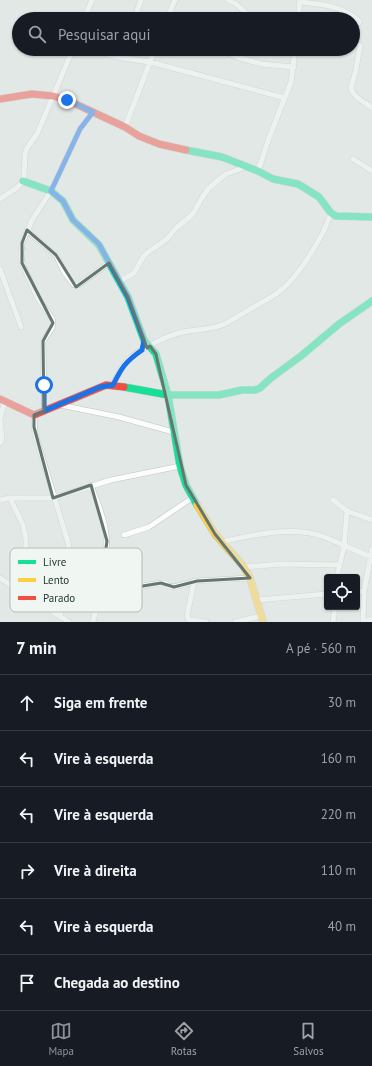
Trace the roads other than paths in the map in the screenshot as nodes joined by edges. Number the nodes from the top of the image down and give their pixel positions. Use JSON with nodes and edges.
{"nodes":[{"id":1,"x":92,"y":0,"type":"edge"},
{"id":2,"x":141,"y":0,"type":"edge"},
{"id":3,"x":175,"y":0,"type":"edge"},
{"id":4,"x":228,"y":0,"type":"edge"},
{"id":5,"x":300,"y":1,"type":"edge"},
{"id":6,"x":137,"y":11,"type":"dead end"},
{"id":7,"x":87,"y":12,"type":"edge"},
{"id":8,"x":170,"y":12,"type":"edge"},
{"id":9,"x":245,"y":12,"type":"edge"},
{"id":10,"x":299,"y":12,"type":"edge"},
{"id":11,"x":346,"y":12,"type":"edge"},
{"id":12,"x":70,"y":56,"type":"edge"},
{"id":13,"x":114,"y":56,"type":"edge"},
{"id":14,"x":152,"y":56,"type":"edge"},
{"id":15,"x":234,"y":56,"type":"edge"},
{"id":16,"x":295,"y":56,"type":"edge"},
{"id":17,"x":358,"y":56,"type":"edge"},
{"id":18,"x":150,"y":62,"type":"junction"},
{"id":19,"x":294,"y":67,"type":"junction"},
{"id":20,"x":53,"y":96,"type":"junction"},
{"id":21,"x":285,"y":98,"type":"junction"},
{"id":22,"x":0,"y":99,"type":"edge"},
{"id":23,"x":372,"y":108,"type":"edge"},
{"id":24,"x":93,"y":112,"type":"junction"},
{"id":25,"x":125,"y":127,"type":"junction"},
{"id":26,"x":353,"y":159,"type":"dead end"},
{"id":27,"x":245,"y":167,"type":"junction"},
{"id":28,"x":258,"y":171,"type":"junction"},
{"id":29,"x":372,"y":171,"type":"edge"},
{"id":30,"x":23,"y":181,"type":"junction"},
{"id":31,"x":51,"y":191,"type":"junction"},
{"id":32,"x":0,"y":199,"type":"edge"},
{"id":33,"x":331,"y":213,"type":"junction"},
{"id":34,"x":372,"y":217,"type":"edge"},
{"id":35,"x":27,"y":230,"type":"junction"},
{"id":36,"x":109,"y":263,"type":"junction"},
{"id":37,"x":0,"y":269,"type":"edge"},
{"id":38,"x":120,"y":281,"type":"junction"},
{"id":39,"x":372,"y":302,"type":"edge"},
{"id":40,"x":21,"y":327,"type":"dead end"},
{"id":41,"x":144,"y":340,"type":"junction"},
{"id":42,"x":159,"y":342,"type":"junction"},
{"id":43,"x":150,"y":346,"type":"junction"},
{"id":44,"x":142,"y":350,"type":"junction"},
{"id":45,"x":156,"y":354,"type":"junction"},
{"id":46,"x":113,"y":385,"type":"junction"},
{"id":47,"x":168,"y":395,"type":"junction"},
{"id":48,"x":2,"y":400,"type":"edge"},
{"id":49,"x":60,"y":405,"type":"junction"},
{"id":50,"x":44,"y":411,"type":"junction"},
{"id":51,"x":34,"y":415,"type":"junction"},
{"id":52,"x":0,"y":419,"type":"edge"},
{"id":53,"x":173,"y":432,"type":"junction"},
{"id":54,"x":0,"y":443,"type":"edge"},
{"id":55,"x":180,"y":466,"type":"junction"},
{"id":56,"x":91,"y":485,"type":"junction"},
{"id":57,"x":10,"y":498,"type":"junction"},
{"id":58,"x":54,"y":498,"type":"junction"},
{"id":59,"x":192,"y":498,"type":"junction"},
{"id":60,"x":0,"y":500,"type":"edge"},
{"id":61,"x":333,"y":500,"type":"dead end"},
{"id":62,"x":347,"y":511,"type":"junction"},
{"id":63,"x":372,"y":520,"type":"edge"},
{"id":64,"x":124,"y":535,"type":"dead end"},
{"id":65,"x":221,"y":542,"type":"junction"},
{"id":66,"x":344,"y":546,"type":"junction"},
{"id":67,"x":26,"y":548,"type":"edge"},
{"id":68,"x":68,"y":548,"type":"edge"},
{"id":69,"x":107,"y":548,"type":"edge"},
{"id":70,"x":372,"y":549,"type":"edge"},
{"id":71,"x":371,"y":556,"type":"edge"},
{"id":72,"x":340,"y":565,"type":"junction"},
{"id":73,"x":244,"y":567,"type":"junction"},
{"id":74,"x":338,"y":574,"type":"edge"},
{"id":75,"x":0,"y":578,"type":"edge"},
{"id":76,"x":250,"y":578,"type":"junction"},
{"id":77,"x":194,"y":581,"type":"junction"},
{"id":78,"x":10,"y":584,"type":"edge"},
{"id":79,"x":142,"y":586,"type":"edge"},
{"id":80,"x":360,"y":591,"type":"edge"},
{"id":81,"x":364,"y":592,"type":"junction"},
{"id":82,"x":324,"y":594,"type":"edge"},
{"id":83,"x":257,"y":600,"type":"junction"},
{"id":84,"x":335,"y":610,"type":"edge"},
{"id":85,"x":54,"y":612,"type":"edge"},
{"id":86,"x":61,"y":612,"type":"edge"},
{"id":87,"x":95,"y":612,"type":"edge"},
{"id":88,"x":60,"y":616,"type":"junction"},
{"id":89,"x":262,"y":619,"type":"edge"},
{"id":90,"x":372,"y":619,"type":"edge"},
{"id":91,"x":69,"y":622,"type":"edge"},
{"id":92,"x":93,"y":622,"type":"edge"},
{"id":93,"x":206,"y":622,"type":"edge"},
{"id":94,"x":235,"y":622,"type":"edge"},
{"id":95,"x":329,"y":622,"type":"edge"},
{"id":96,"x":333,"y":622,"type":"edge"},
{"id":97,"x":364,"y":622,"type":"edge"}],
"edges":[{"from":1,"to":7,"type":"street"},
{"from":2,"to":6,"type":"street"},
{"from":3,"to":8,"type":"street"},
{"from":4,"to":9,"type":"street"},
{"from":5,"to":10,"type":"street"},
{"from":5,"to":11,"type":"street"},
{"from":12,"to":20,"type":"street"},
{"from":13,"to":18,"type":"street"},
{"from":14,"to":18,"type":"street"},
{"from":15,"to":19,"type":"street"},
{"from":16,"to":19,"type":"street"},
{"from":17,"to":23,"type":"street"},
{"from":18,"to":21,"type":"street"},
{"from":18,"to":25,"type":"street"},
{"from":19,"to":21,"type":"street"},
{"from":20,"to":22,"type":"street"},
{"from":20,"to":24,"type":"street"},
{"from":20,"to":30,"type":"street"},
{"from":21,"to":28,"type":"street"},
{"from":24,"to":25,"type":"street"},
{"from":24,"to":31,"type":"street"},
{"from":25,"to":27,"type":"street"},
{"from":26,"to":29,"type":"street"},
{"from":27,"to":28,"type":"street"},
{"from":27,"to":38,"type":"street"},
{"from":28,"to":33,"type":"street"},
{"from":30,"to":31,"type":"street"},
{"from":30,"to":32,"type":"street"},
{"from":31,"to":35,"type":"street"},
{"from":31,"to":36,"type":"street"},
{"from":33,"to":34,"type":"street"},
{"from":33,"to":42,"type":"street"},
{"from":35,"to":36,"type":"street"},
{"from":35,"to":50,"type":"street"},
{"from":36,"to":38,"type":"street"},
{"from":37,"to":40,"type":"street"},
{"from":38,"to":41,"type":"street"},
{"from":39,"to":47,"type":"street"},
{"from":41,"to":43,"type":"street"},
{"from":41,"to":44,"type":"street"},
{"from":42,"to":43,"type":"street"},
{"from":42,"to":45,"type":"street"},
{"from":43,"to":44,"type":"street"},
{"from":43,"to":45,"type":"street"},
{"from":44,"to":46,"type":"street"},
{"from":45,"to":47,"type":"street"},
{"from":46,"to":47,"type":"street"},
{"from":46,"to":49,"type":"street"},
{"from":47,"to":53,"type":"street"},
{"from":48,"to":51,"type":"street"},
{"from":48,"to":52,"type":"street"},
{"from":49,"to":50,"type":"street"},
{"from":49,"to":53,"type":"street"},
{"from":50,"to":51,"type":"street"},
{"from":51,"to":58,"type":"street"},
{"from":52,"to":54,"type":"street"},
{"from":53,"to":55,"type":"street"},
{"from":55,"to":56,"type":"street"},
{"from":55,"to":59,"type":"street"},
{"from":56,"to":58,"type":"street"},
{"from":56,"to":69,"type":"street"},
{"from":57,"to":58,"type":"street"},
{"from":57,"to":60,"type":"street"},
{"from":57,"to":67,"type":"street"},
{"from":58,"to":68,"type":"street"},
{"from":59,"to":64,"type":"street"},
{"from":59,"to":65,"type":"street"},
{"from":61,"to":62,"type":"street"},
{"from":62,"to":63,"type":"street"},
{"from":62,"to":66,"type":"street"},
{"from":65,"to":66,"type":"street"},
{"from":65,"to":73,"type":"street"},
{"from":66,"to":71,"type":"street"},
{"from":66,"to":72,"type":"street"},
{"from":70,"to":71,"type":"street"},
{"from":71,"to":81,"type":"street"},
{"from":72,"to":73,"type":"street"},
{"from":72,"to":74,"type":"street"},
{"from":73,"to":76,"type":"street"},
{"from":75,"to":78,"type":"street"},
{"from":76,"to":77,"type":"street"},
{"from":76,"to":83,"type":"street"},
{"from":77,"to":79,"type":"street"},
{"from":77,"to":93,"type":"street"},
{"from":80,"to":81,"type":"street"},
{"from":81,"to":97,"type":"street"},
{"from":82,"to":83,"type":"street"},
{"from":83,"to":89,"type":"street"},
{"from":84,"to":96,"type":"street"},
{"from":85,"to":88,"type":"street"},
{"from":86,"to":88,"type":"street"},
{"from":87,"to":92,"type":"street"},
{"from":88,"to":91,"type":"street"},
{"from":89,"to":94,"type":"street"},
{"from":90,"to":97,"type":"street"},
{"from":95,"to":96,"type":"street"}]}
